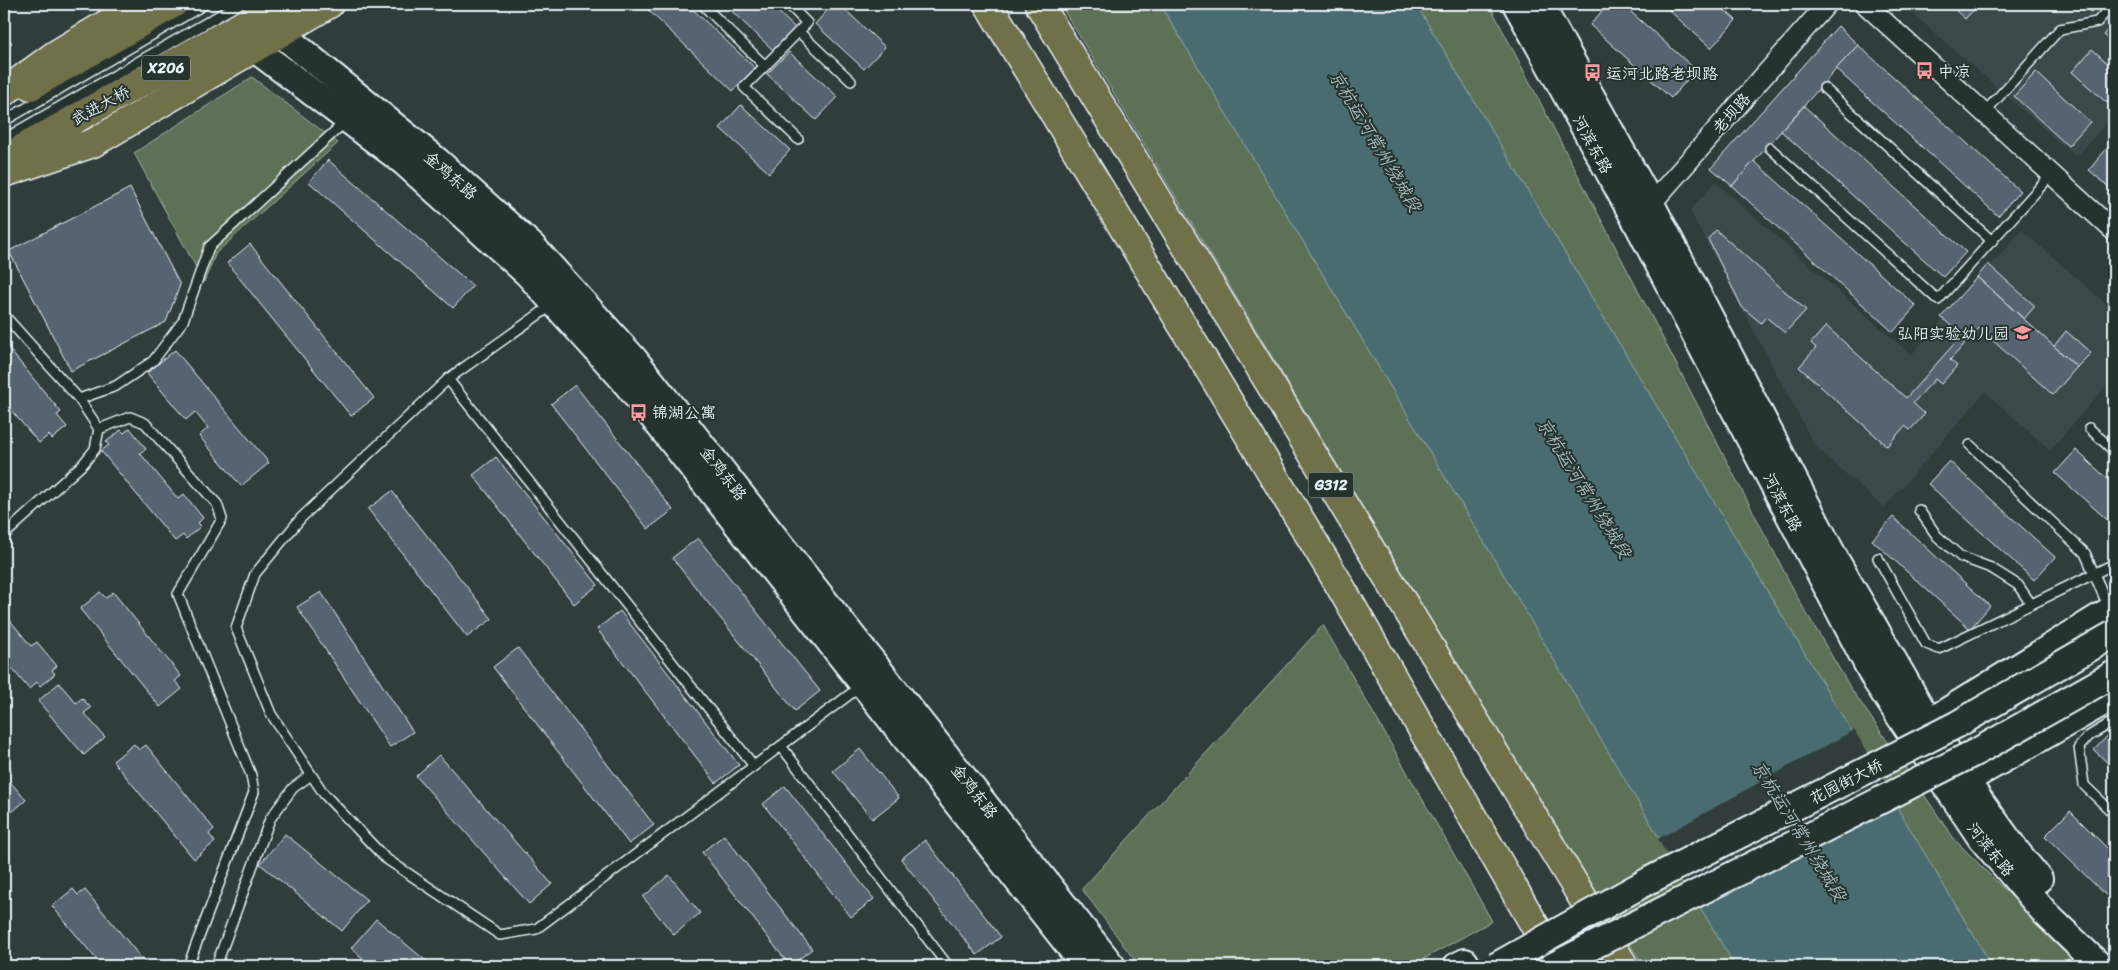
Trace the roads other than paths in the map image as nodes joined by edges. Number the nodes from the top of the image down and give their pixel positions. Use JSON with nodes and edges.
{"nodes":[{"id":1,"x":140,"y":4,"type":"edge"},
{"id":2,"x":173,"y":4,"type":"edge"},
{"id":3,"x":205,"y":4,"type":"edge"},
{"id":4,"x":240,"y":4,"type":"edge"},
{"id":5,"x":280,"y":4,"type":"edge"},
{"id":6,"x":329,"y":4,"type":"edge"},
{"id":7,"x":702,"y":4,"type":"edge"},
{"id":8,"x":788,"y":4,"type":"edge"},
{"id":9,"x":988,"y":4,"type":"edge"},
{"id":10,"x":1040,"y":4,"type":"edge"},
{"id":11,"x":1516,"y":4,"type":"edge"},
{"id":12,"x":1540,"y":4,"type":"edge"},
{"id":13,"x":1827,"y":4,"type":"edge"},
{"id":14,"x":1865,"y":4,"type":"edge"},
{"id":15,"x":2113,"y":4,"type":"edge"},
{"id":16,"x":799,"y":32,"type":"junction"},
{"id":17,"x":280,"y":33,"type":"junction"},
{"id":18,"x":255,"y":49,"type":"junction"},
{"id":19,"x":765,"y":66,"type":"junction"},
{"id":20,"x":851,"y":81,"type":"dead end"},
{"id":21,"x":1824,"y":88,"type":"dead end"},
{"id":22,"x":4,"y":92,"type":"edge"},
{"id":23,"x":4,"y":103,"type":"edge"},
{"id":24,"x":1984,"y":113,"type":"junction"},
{"id":25,"x":348,"y":119,"type":"junction"},
{"id":26,"x":4,"y":120,"type":"edge"},
{"id":27,"x":4,"y":139,"type":"edge"},
{"id":28,"x":798,"y":139,"type":"dead end"},
{"id":29,"x":1770,"y":148,"type":"dead end"},
{"id":30,"x":4,"y":159,"type":"edge"},
{"id":31,"x":4,"y":173,"type":"edge"},
{"id":32,"x":2052,"y":174,"type":"junction"},
{"id":33,"x":1643,"y":213,"type":"junction"},
{"id":34,"x":2114,"y":231,"type":"edge"},
{"id":35,"x":1992,"y":241,"type":"junction"},
{"id":36,"x":563,"y":297,"type":"junction"},
{"id":37,"x":4,"y":315,"type":"edge"},
{"id":38,"x":448,"y":379,"type":"junction"},
{"id":39,"x":79,"y":399,"type":"junction"},
{"id":40,"x":2088,"y":428,"type":"dead end"},
{"id":41,"x":99,"y":429,"type":"junction"},
{"id":42,"x":1970,"y":445,"type":"dead end"},
{"id":43,"x":2114,"y":451,"type":"edge"},
{"id":44,"x":1919,"y":510,"type":"dead end"},
{"id":45,"x":4,"y":535,"type":"edge"},
{"id":46,"x":1878,"y":558,"type":"dead end"},
{"id":47,"x":2114,"y":564,"type":"edge"},
{"id":48,"x":2094,"y":574,"type":"junction"},
{"id":49,"x":2032,"y":604,"type":"junction"},
{"id":50,"x":2113,"y":618,"type":"edge"},
{"id":51,"x":2114,"y":674,"type":"edge"},
{"id":52,"x":872,"y":677,"type":"junction"},
{"id":53,"x":2114,"y":696,"type":"edge"},
{"id":54,"x":2114,"y":721,"type":"edge"},
{"id":55,"x":1920,"y":728,"type":"junction"},
{"id":56,"x":781,"y":746,"type":"junction"},
{"id":57,"x":754,"y":766,"type":"junction"},
{"id":58,"x":311,"y":775,"type":"junction"},
{"id":59,"x":1957,"y":786,"type":"junction"},
{"id":60,"x":2114,"y":814,"type":"edge"},
{"id":61,"x":2114,"y":956,"type":"edge"},
{"id":62,"x":188,"y":966,"type":"edge"},
{"id":63,"x":216,"y":966,"type":"edge"},
{"id":64,"x":948,"y":966,"type":"edge"},
{"id":65,"x":1085,"y":966,"type":"edge"},
{"id":66,"x":1112,"y":966,"type":"edge"},
{"id":67,"x":1457,"y":966,"type":"edge"},
{"id":68,"x":1467,"y":966,"type":"edge"},
{"id":69,"x":1496,"y":966,"type":"edge"},
{"id":70,"x":1553,"y":966,"type":"edge"},
{"id":71,"x":1558,"y":966,"type":"edge"},
{"id":72,"x":1624,"y":966,"type":"edge"},
{"id":73,"x":2100,"y":966,"type":"edge"}],
"edges":[{"from":1,"to":22,"type":"main road"},
{"from":2,"to":23,"type":"main road"},
{"from":3,"to":26,"type":"lane"},
{"from":4,"to":27,"type":"lane"},
{"from":5,"to":30,"type":"main road","name":"武进大桥","number":"X206"},
{"from":6,"to":17,"type":"main road"},
{"from":7,"to":19,"type":"lane"},
{"from":8,"to":16,"type":"lane"},
{"from":9,"to":71,"type":"main road","number":"G312"},
{"from":10,"to":72,"type":"main road","number":"G312"},
{"from":11,"to":33,"type":"main road","name":"河滨东路"},
{"from":12,"to":33,"type":"main road","name":"河滨东路"},
{"from":13,"to":33,"type":"street","name":"老坝路"},
{"from":14,"to":24,"type":"street"},
{"from":15,"to":24,"type":"lane"},
{"from":16,"to":19,"type":"lane"},
{"from":16,"to":20,"type":"lane"},
{"from":17,"to":18,"type":"main road"},
{"from":17,"to":36,"type":"main road","name":"金鸡东路"},
{"from":18,"to":25,"type":"main road","name":"金鸡东路"},
{"from":18,"to":31,"type":"main road"},
{"from":19,"to":28,"type":"lane"},
{"from":21,"to":35,"type":"lane"},
{"from":24,"to":32,"type":"street"},
{"from":25,"to":36,"type":"main road","name":"金鸡东路"},
{"from":25,"to":39,"type":"lane"},
{"from":29,"to":35,"type":"lane"},
{"from":32,"to":34,"type":"street"},
{"from":32,"to":35,"type":"lane"},
{"from":33,"to":55,"type":"main road","name":"河滨东路"},
{"from":36,"to":38,"type":"lane"},
{"from":36,"to":52,"type":"main road","name":"金鸡东路"},
{"from":37,"to":39,"type":"lane"},
{"from":38,"to":57,"type":"lane"},
{"from":38,"to":58,"type":"lane"},
{"from":39,"to":41,"type":"lane"},
{"from":40,"to":43,"type":"lane"},
{"from":41,"to":45,"type":"lane"},
{"from":41,"to":62,"type":"lane"},
{"from":42,"to":48,"type":"lane"},
{"from":44,"to":49,"type":"lane"},
{"from":46,"to":49,"type":"lane"},
{"from":47,"to":48,"type":"lane"},
{"from":48,"to":49,"type":"lane"},
{"from":48,"to":50,"type":"lane"},
{"from":50,"to":55,"type":"main road"},
{"from":50,"to":69,"type":"main road","name":"花园街大桥","bridge":true},
{"from":51,"to":70,"type":"main road","name":"花园街大桥","bridge":true},
{"from":52,"to":56,"type":"lane"},
{"from":52,"to":65,"type":"main road","name":"金鸡东路"},
{"from":52,"to":66,"type":"main road","name":"金鸡东路"},
{"from":53,"to":59,"type":"main road"},
{"from":54,"to":60,"type":"lane"},
{"from":55,"to":59,"type":"main road","name":"河滨东路"},
{"from":56,"to":57,"type":"lane"},
{"from":56,"to":64,"type":"lane"},
{"from":57,"to":58,"type":"lane"},
{"from":58,"to":63,"type":"lane"},
{"from":59,"to":61,"type":"main road","name":"河滨东路"},
{"from":59,"to":73,"type":"main road","name":"河滨东路"},
{"from":67,"to":68,"type":"main road"}]}
